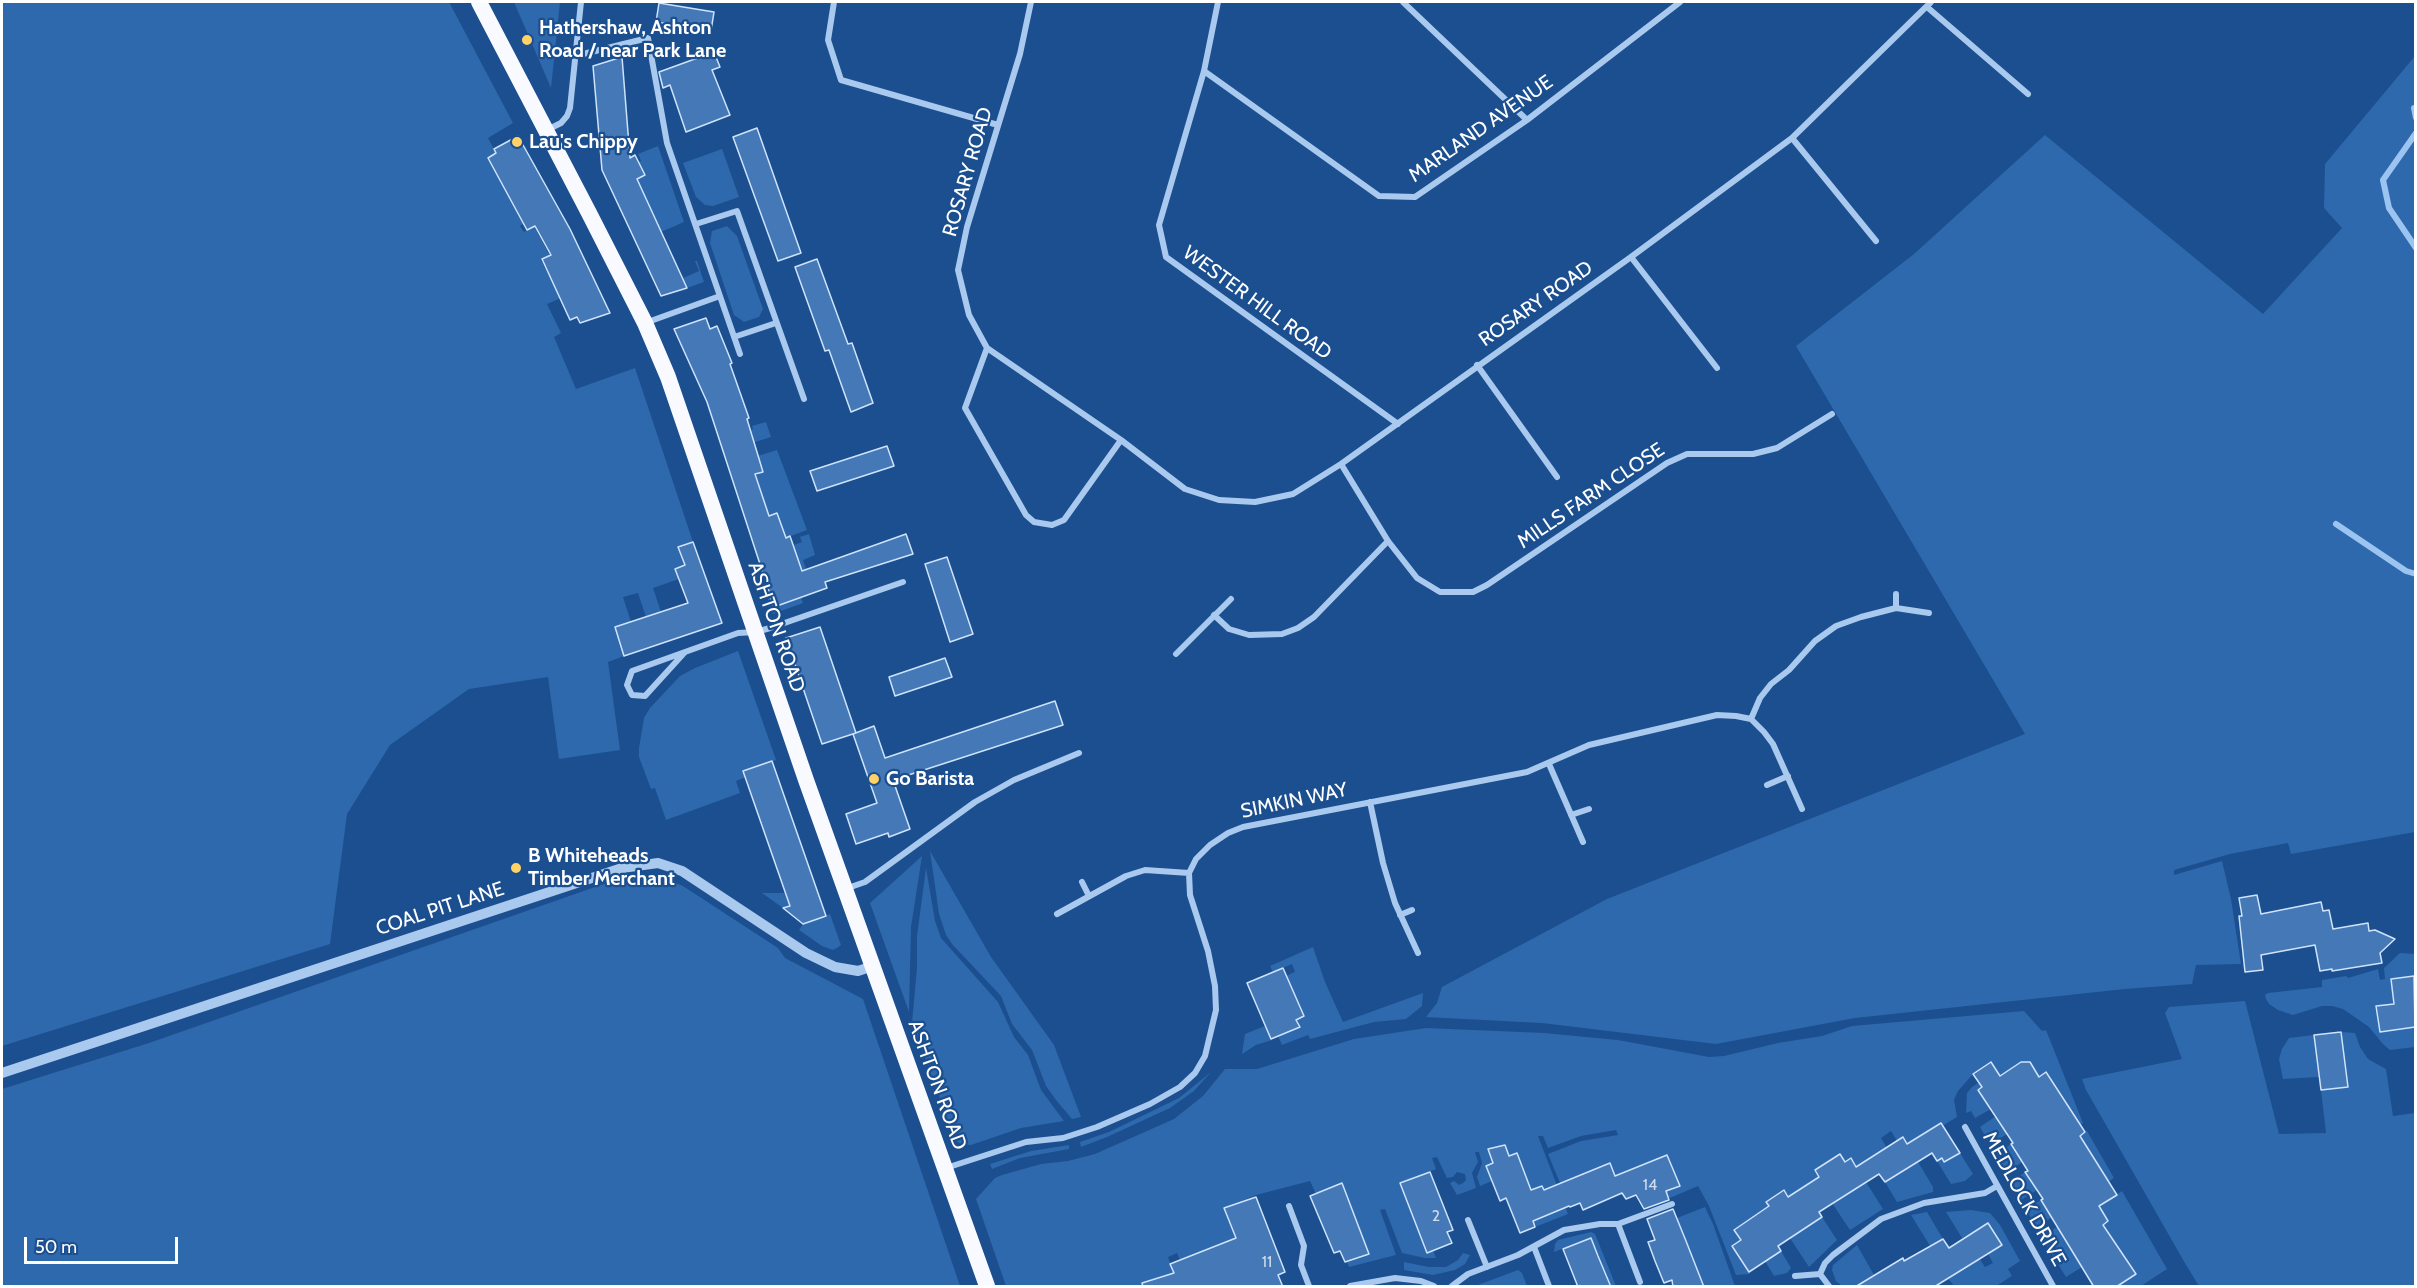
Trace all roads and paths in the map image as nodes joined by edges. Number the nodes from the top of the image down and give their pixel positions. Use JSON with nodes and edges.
{"nodes":[{"id":1,"x":479,"y":2,"type":"edge"},
{"id":2,"x":581,"y":2,"type":"edge"},
{"id":3,"x":834,"y":2,"type":"edge"},
{"id":4,"x":1031,"y":2,"type":"edge"},
{"id":5,"x":1218,"y":2,"type":"edge"},
{"id":6,"x":1403,"y":2,"type":"edge"},
{"id":7,"x":1677,"y":3,"type":"edge"},
{"id":8,"x":1929,"y":4,"type":"edge"},
{"id":9,"x":575,"y":56,"type":"junction"},
{"id":10,"x":1204,"y":71,"type":"junction"},
{"id":11,"x":2028,"y":94,"type":"dead end"},
{"id":12,"x":1527,"y":120,"type":"junction"},
{"id":13,"x":998,"y":125,"type":"junction"},
{"id":14,"x":547,"y":130,"type":"junction"},
{"id":15,"x":1792,"y":138,"type":"junction"},
{"id":16,"x":696,"y":224,"type":"junction"},
{"id":17,"x":1876,"y":241,"type":"dead end"},
{"id":18,"x":1631,"y":257,"type":"junction"},
{"id":19,"x":720,"y":296,"type":"junction"},
{"id":20,"x":645,"y":323,"type":"junction"},
{"id":21,"x":776,"y":323,"type":"junction"},
{"id":22,"x":734,"y":337,"type":"junction"},
{"id":23,"x":987,"y":348,"type":"junction"},
{"id":24,"x":740,"y":354,"type":"dead end"},
{"id":25,"x":1477,"y":365,"type":"junction"},
{"id":26,"x":1717,"y":368,"type":"dead end"},
{"id":27,"x":804,"y":399,"type":"dead end"},
{"id":28,"x":1832,"y":414,"type":"dead end"},
{"id":29,"x":1398,"y":424,"type":"junction"},
{"id":30,"x":1121,"y":440,"type":"junction"},
{"id":31,"x":1341,"y":464,"type":"junction"},
{"id":32,"x":1557,"y":477,"type":"dead end"},
{"id":33,"x":1388,"y":541,"type":"junction"},
{"id":34,"x":903,"y":582,"type":"dead end"},
{"id":35,"x":1896,"y":594,"type":"dead end"},
{"id":36,"x":1231,"y":598,"type":"dead end"},
{"id":37,"x":1896,"y":608,"type":"junction"},
{"id":38,"x":1929,"y":613,"type":"dead end"},
{"id":39,"x":1214,"y":615,"type":"junction"},
{"id":40,"x":756,"y":632,"type":"junction"},
{"id":41,"x":685,"y":652,"type":"junction"},
{"id":42,"x":1176,"y":654,"type":"dead end"},
{"id":43,"x":1751,"y":719,"type":"junction"},
{"id":44,"x":1079,"y":753,"type":"dead end"},
{"id":45,"x":1549,"y":764,"type":"junction"},
{"id":46,"x":1788,"y":776,"type":"junction"},
{"id":47,"x":1767,"y":785,"type":"dead end"},
{"id":48,"x":1370,"y":802,"type":"junction"},
{"id":49,"x":1588,"y":809,"type":"dead end"},
{"id":50,"x":1802,"y":809,"type":"dead end"},
{"id":51,"x":1571,"y":815,"type":"junction"},
{"id":52,"x":1583,"y":842,"type":"dead end"},
{"id":53,"x":1188,"y":873,"type":"junction"},
{"id":54,"x":1082,"y":882,"type":"dead end"},
{"id":55,"x":845,"y":889,"type":"junction"},
{"id":56,"x":1089,"y":896,"type":"junction"},
{"id":57,"x":1412,"y":910,"type":"dead end"},
{"id":58,"x":1057,"y":914,"type":"dead end"},
{"id":59,"x":1400,"y":915,"type":"junction"},
{"id":60,"x":1418,"y":953,"type":"dead end"},
{"id":61,"x":873,"y":966,"type":"junction"},
{"id":62,"x":2,"y":1073,"type":"edge"},
{"id":63,"x":1965,"y":1127,"type":"dead end"},
{"id":64,"x":945,"y":1169,"type":"junction"},
{"id":65,"x":1997,"y":1186,"type":"junction"},
{"id":66,"x":1672,"y":1204,"type":"dead end"},
{"id":67,"x":1289,"y":1206,"type":"dead end"},
{"id":68,"x":1468,"y":1220,"type":"dead end"},
{"id":69,"x":1618,"y":1224,"type":"junction"},
{"id":70,"x":1534,"y":1247,"type":"junction"},
{"id":71,"x":1486,"y":1267,"type":"junction"},
{"id":72,"x":1820,"y":1274,"type":"junction"},
{"id":73,"x":1795,"y":1276,"type":"dead end"},
{"id":74,"x":1640,"y":1282,"type":"dead end"},
{"id":75,"x":987,"y":1287,"type":"edge"},
{"id":76,"x":1309,"y":1287,"type":"edge"},
{"id":77,"x":1350,"y":1287,"type":"edge"},
{"id":78,"x":1434,"y":1287,"type":"edge"},
{"id":79,"x":1452,"y":1287,"type":"edge"},
{"id":80,"x":1549,"y":1287,"type":"edge"},
{"id":81,"x":1829,"y":1287,"type":"edge"},
{"id":82,"x":2053,"y":1287,"type":"edge"}],
"edges":[{"from":1,"to":14,"type":"highway","name":"ASHTON ROAD"},
{"from":2,"to":9,"type":"street"},
{"from":3,"to":13,"type":"street"},
{"from":4,"to":13,"type":"street","name":"ROSARY ROAD"},
{"from":5,"to":10,"type":"street","name":"WESTER HILL ROAD"},
{"from":6,"to":12,"type":"street"},
{"from":7,"to":12,"type":"street","name":"MARLAND AVENUE"},
{"from":8,"to":11,"type":"street"},
{"from":8,"to":15,"type":"street","name":"ROSARY ROAD"},
{"from":9,"to":14,"type":"street"},
{"from":9,"to":16,"type":"street"},
{"from":10,"to":12,"type":"street","name":"MARLAND AVENUE"},
{"from":10,"to":29,"type":"street","name":"WESTER HILL ROAD"},
{"from":13,"to":23,"type":"street","name":"ROSARY ROAD"},
{"from":14,"to":20,"type":"highway","name":"ASHTON ROAD"},
{"from":15,"to":17,"type":"street"},
{"from":15,"to":18,"type":"street","name":"ROSARY ROAD"},
{"from":16,"to":19,"type":"street"},
{"from":16,"to":21,"type":"street"},
{"from":18,"to":25,"type":"street","name":"ROSARY ROAD"},
{"from":18,"to":26,"type":"street"},
{"from":19,"to":20,"type":"street"},
{"from":19,"to":22,"type":"street"},
{"from":20,"to":40,"type":"highway","name":"ASHTON ROAD"},
{"from":21,"to":22,"type":"street"},
{"from":21,"to":27,"type":"street"},
{"from":22,"to":24,"type":"street"},
{"from":23,"to":30,"type":"street","name":"ROSARY ROAD"},
{"from":23,"to":30,"type":"street"},
{"from":25,"to":29,"type":"street","name":"ROSARY ROAD"},
{"from":25,"to":32,"type":"street"},
{"from":28,"to":33,"type":"street","name":"MILLS FARM CLOSE"},
{"from":29,"to":31,"type":"street","name":"ROSARY ROAD"},
{"from":30,"to":31,"type":"street","name":"ROSARY ROAD"},
{"from":31,"to":33,"type":"street","name":"MILLS FARM CLOSE"},
{"from":33,"to":39,"type":"street"},
{"from":34,"to":40,"type":"street"},
{"from":35,"to":37,"type":"street"},
{"from":36,"to":39,"type":"street"},
{"from":37,"to":38,"type":"street"},
{"from":37,"to":43,"type":"street"},
{"from":39,"to":42,"type":"street"},
{"from":40,"to":41,"type":"street"},
{"from":40,"to":55,"type":"highway","name":"ASHTON ROAD"},
{"from":41,"to":41,"type":"street"},
{"from":43,"to":45,"type":"street","name":"SIMKIN WAY"},
{"from":43,"to":46,"type":"street"},
{"from":44,"to":55,"type":"street"},
{"from":45,"to":48,"type":"street","name":"SIMKIN WAY"},
{"from":45,"to":51,"type":"street"},
{"from":46,"to":47,"type":"street"},
{"from":46,"to":50,"type":"street"},
{"from":48,"to":53,"type":"street","name":"SIMKIN WAY"},
{"from":48,"to":59,"type":"street"},
{"from":49,"to":51,"type":"street"},
{"from":51,"to":52,"type":"street"},
{"from":53,"to":56,"type":"street"},
{"from":53,"to":64,"type":"street"},
{"from":54,"to":56,"type":"street"},
{"from":55,"to":61,"type":"highway","name":"ASHTON ROAD"},
{"from":56,"to":58,"type":"street"},
{"from":57,"to":59,"type":"street"},
{"from":59,"to":60,"type":"street"},
{"from":61,"to":62,"type":"street","name":"COAL PIT LANE"},
{"from":61,"to":64,"type":"highway","name":"ASHTON ROAD"},
{"from":63,"to":65,"type":"street","name":"MEDLOCK DRIVE"},
{"from":64,"to":75,"type":"highway","name":"ASHTON ROAD"},
{"from":65,"to":72,"type":"street"},
{"from":65,"to":82,"type":"street","name":"MEDLOCK DRIVE"},
{"from":66,"to":69,"type":"street"},
{"from":67,"to":76,"type":"street"},
{"from":68,"to":71,"type":"street"},
{"from":69,"to":70,"type":"street"},
{"from":69,"to":74,"type":"street"},
{"from":70,"to":71,"type":"street"},
{"from":70,"to":80,"type":"street"},
{"from":71,"to":79,"type":"street"},
{"from":72,"to":73,"type":"street"},
{"from":72,"to":81,"type":"street"},
{"from":77,"to":78,"type":"street"}]}
